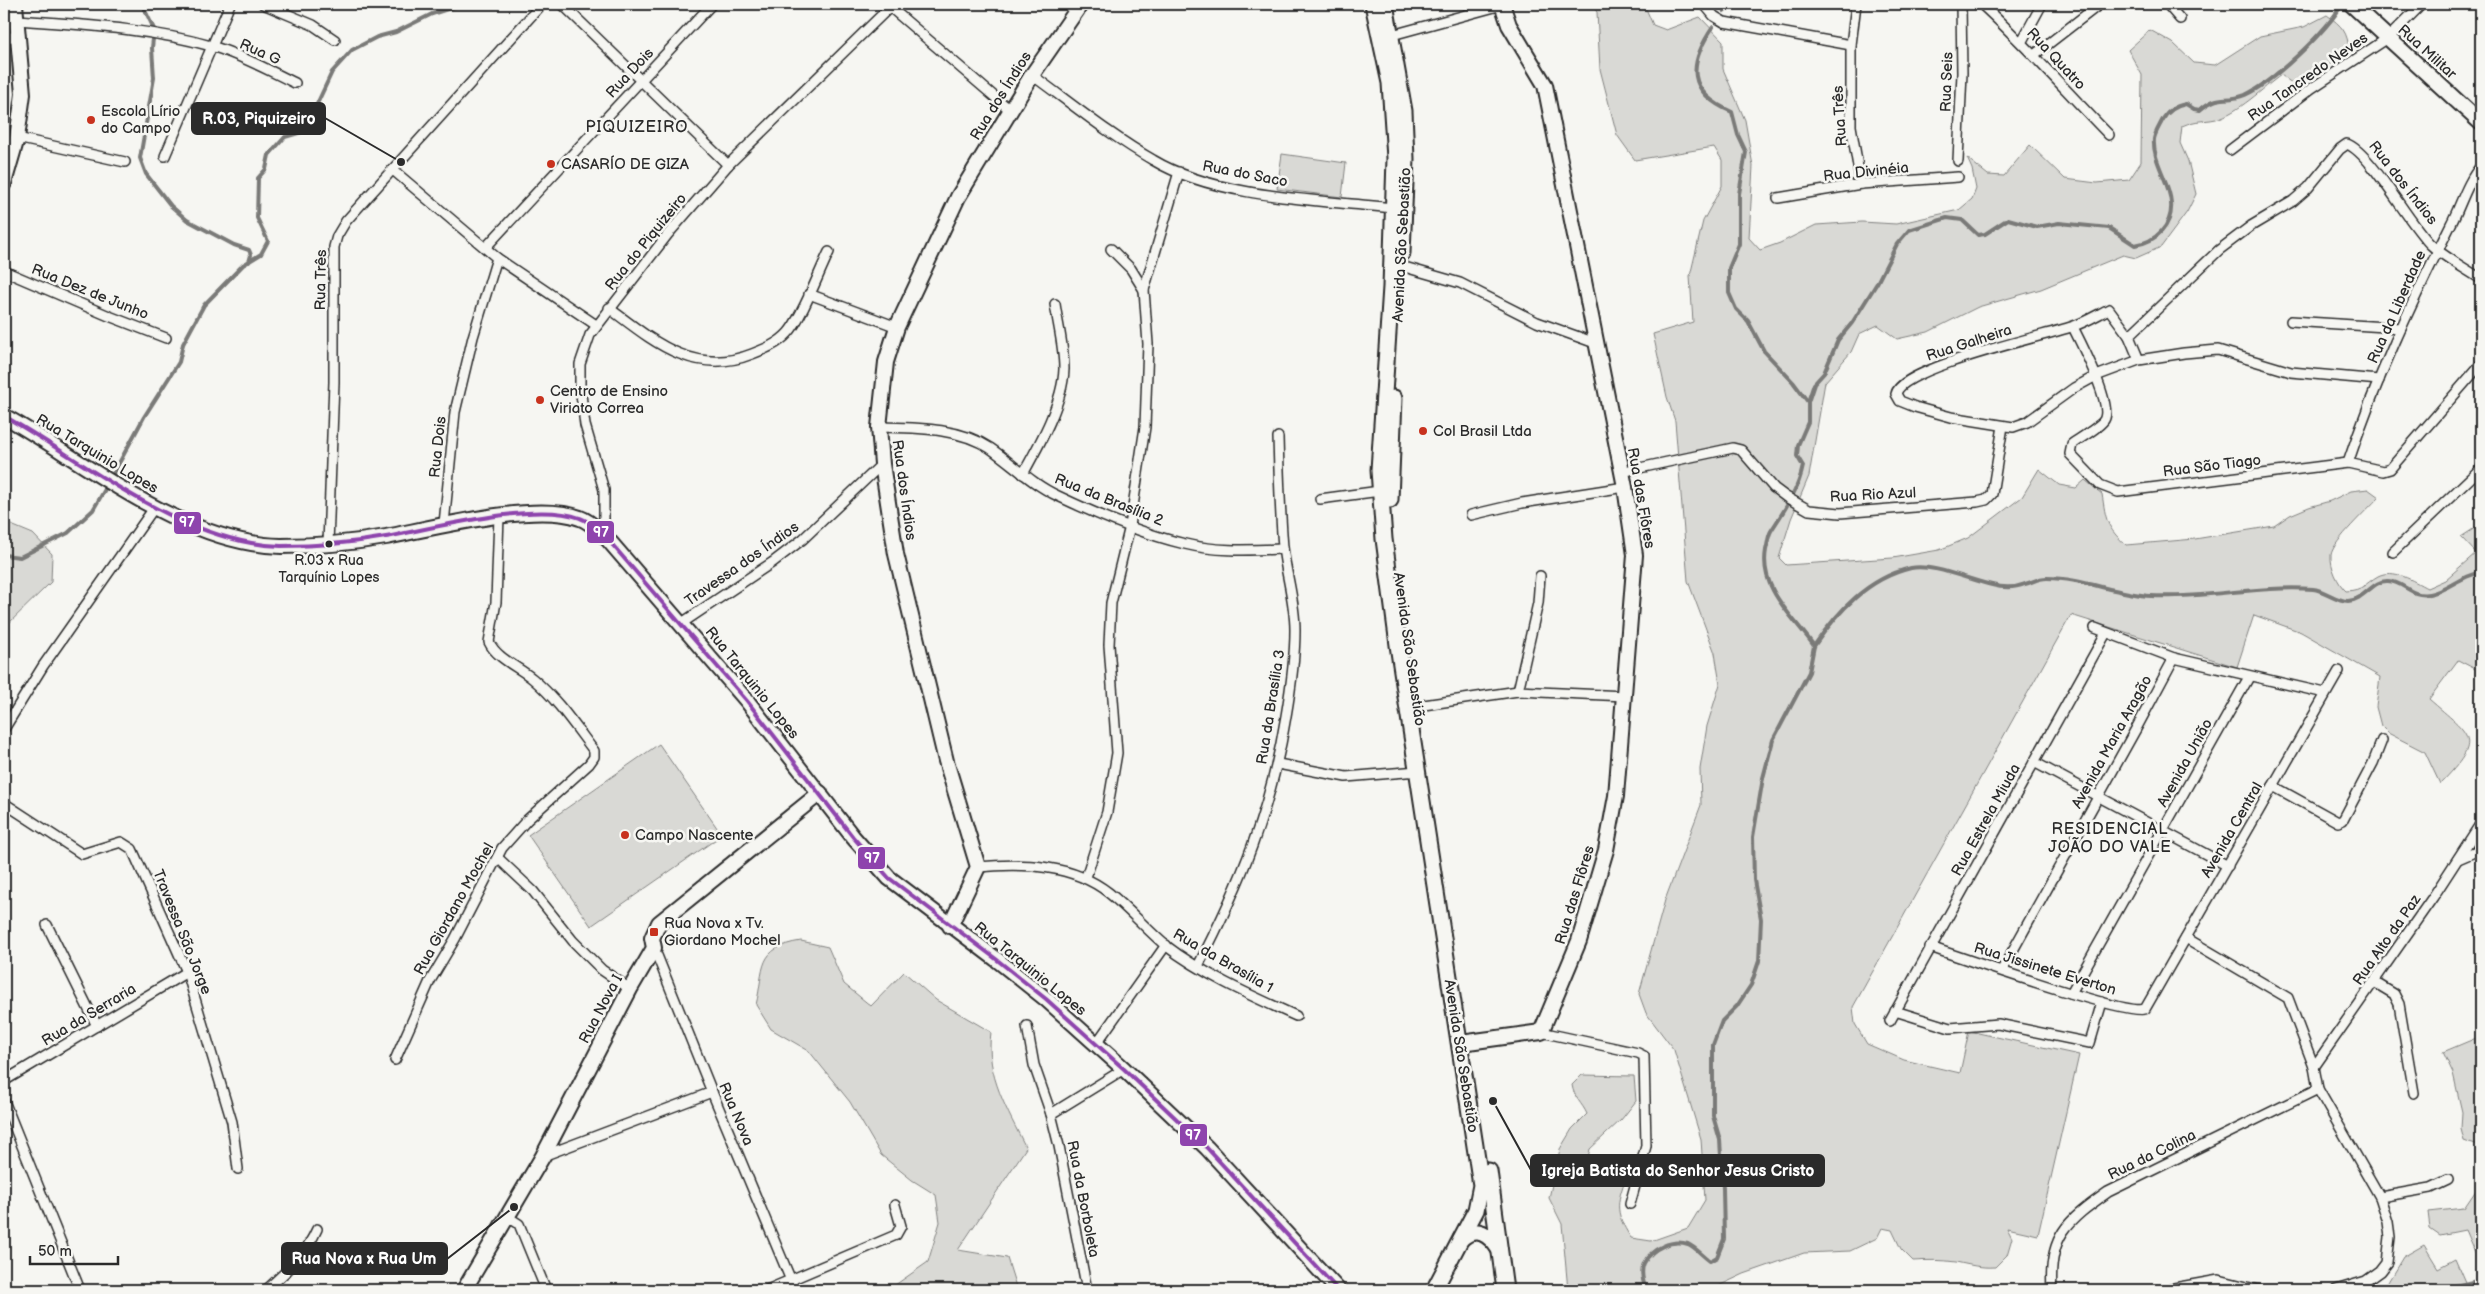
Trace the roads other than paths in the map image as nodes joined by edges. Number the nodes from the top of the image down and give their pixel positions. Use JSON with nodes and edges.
{"nodes":[{"id":1,"x":15,"y":4,"type":"edge"},
{"id":2,"x":230,"y":4,"type":"edge"},
{"id":3,"x":263,"y":4,"type":"edge"},
{"id":4,"x":542,"y":4,"type":"edge"},
{"id":5,"x":562,"y":4,"type":"edge"},
{"id":6,"x":712,"y":4,"type":"edge"},
{"id":7,"x":1081,"y":4,"type":"edge"},
{"id":8,"x":1373,"y":4,"type":"edge"},
{"id":9,"x":1385,"y":4,"type":"edge"},
{"id":10,"x":1704,"y":4,"type":"edge"},
{"id":11,"x":1856,"y":4,"type":"edge"},
{"id":12,"x":1961,"y":4,"type":"edge"},
{"id":13,"x":1981,"y":4,"type":"edge"},
{"id":14,"x":2042,"y":4,"type":"edge"},
{"id":15,"x":2100,"y":4,"type":"edge"},
{"id":16,"x":2167,"y":4,"type":"edge"},
{"id":17,"x":2351,"y":4,"type":"edge"},
{"id":18,"x":2422,"y":4,"type":"edge"},
{"id":19,"x":1502,"y":5,"type":"edge"},
{"id":20,"x":892,"y":6,"type":"edge"},
{"id":21,"x":2180,"y":19,"type":"dead end"},
{"id":22,"x":17,"y":20,"type":"junction"},
{"id":23,"x":18,"y":35,"type":"junction"},
{"id":24,"x":1392,"y":35,"type":"junction"},
{"id":25,"x":2388,"y":38,"type":"junction"},
{"id":26,"x":4,"y":39,"type":"edge"},
{"id":27,"x":335,"y":40,"type":"dead end"},
{"id":28,"x":2022,"y":41,"type":"junction"},
{"id":29,"x":213,"y":46,"type":"junction"},
{"id":30,"x":1851,"y":46,"type":"junction"},
{"id":31,"x":2034,"y":55,"type":"junction"},
{"id":32,"x":1032,"y":76,"type":"junction"},
{"id":33,"x":642,"y":81,"type":"junction"},
{"id":34,"x":295,"y":82,"type":"dead end"},
{"id":35,"x":1010,"y":110,"type":"junction"},
{"id":36,"x":2481,"y":124,"type":"edge"},
{"id":37,"x":2109,"y":135,"type":"dead end"},
{"id":38,"x":17,"y":138,"type":"junction"},
{"id":39,"x":2230,"y":150,"type":"dead end"},
{"id":40,"x":166,"y":156,"type":"dead end"},
{"id":41,"x":1958,"y":161,"type":"dead end"},
{"id":42,"x":125,"y":162,"type":"dead end"},
{"id":43,"x":728,"y":165,"type":"junction"},
{"id":44,"x":2481,"y":166,"type":"edge"},
{"id":45,"x":393,"y":170,"type":"junction"},
{"id":46,"x":1179,"y":172,"type":"junction"},
{"id":47,"x":1958,"y":177,"type":"dead end"},
{"id":48,"x":4,"y":183,"type":"edge"},
{"id":49,"x":1861,"y":184,"type":"junction"},
{"id":50,"x":1778,"y":198,"type":"dead end"},
{"id":51,"x":1393,"y":208,"type":"junction"},
{"id":52,"x":486,"y":247,"type":"junction"},
{"id":53,"x":1110,"y":249,"type":"dead end"},
{"id":54,"x":2438,"y":250,"type":"junction"},
{"id":55,"x":829,"y":252,"type":"dead end"},
{"id":56,"x":497,"y":258,"type":"junction"},
{"id":57,"x":1401,"y":266,"type":"junction"},
{"id":58,"x":4,"y":271,"type":"edge"},
{"id":59,"x":2481,"y":278,"type":"edge"},
{"id":60,"x":1144,"y":290,"type":"junction"},
{"id":61,"x":809,"y":294,"type":"junction"},
{"id":62,"x":1055,"y":304,"type":"dead end"},
{"id":63,"x":609,"y":308,"type":"junction"},
{"id":64,"x":2291,"y":321,"type":"dead end"},
{"id":65,"x":596,"y":325,"type":"junction"},
{"id":66,"x":897,"y":327,"type":"junction"},
{"id":67,"x":2073,"y":327,"type":"junction"},
{"id":68,"x":2401,"y":328,"type":"junction"},
{"id":69,"x":2129,"y":336,"type":"junction"},
{"id":70,"x":166,"y":338,"type":"dead end"},
{"id":71,"x":1598,"y":344,"type":"junction"},
{"id":72,"x":2139,"y":360,"type":"junction"},
{"id":73,"x":2481,"y":364,"type":"edge"},
{"id":74,"x":2096,"y":376,"type":"junction"},
{"id":75,"x":2379,"y":380,"type":"junction"},
{"id":76,"x":4,"y":416,"type":"edge"},
{"id":77,"x":2003,"y":426,"type":"junction"},
{"id":78,"x":879,"y":427,"type":"junction"},
{"id":79,"x":1278,"y":437,"type":"dead end"},
{"id":80,"x":2348,"y":463,"type":"junction"},
{"id":81,"x":882,"y":464,"type":"junction"},
{"id":82,"x":2481,"y":468,"type":"edge"},
{"id":83,"x":1620,"y":472,"type":"junction"},
{"id":84,"x":1023,"y":474,"type":"junction"},
{"id":85,"x":1625,"y":487,"type":"junction"},
{"id":86,"x":1380,"y":490,"type":"junction"},
{"id":87,"x":1320,"y":499,"type":"dead end"},
{"id":88,"x":154,"y":508,"type":"junction"},
{"id":89,"x":1470,"y":515,"type":"dead end"},
{"id":90,"x":499,"y":516,"type":"junction"},
{"id":91,"x":444,"y":524,"type":"junction"},
{"id":92,"x":1130,"y":526,"type":"junction"},
{"id":93,"x":604,"y":535,"type":"junction"},
{"id":94,"x":328,"y":544,"type":"junction"},
{"id":95,"x":1283,"y":549,"type":"junction"},
{"id":96,"x":2393,"y":552,"type":"dead end"},
{"id":97,"x":1540,"y":576,"type":"dead end"},
{"id":98,"x":682,"y":623,"type":"junction"},
{"id":99,"x":2095,"y":628,"type":"dead end"},
{"id":100,"x":2106,"y":633,"type":"junction"},
{"id":101,"x":2174,"y":658,"type":"junction"},
{"id":102,"x":2339,"y":671,"type":"dead end"},
{"id":103,"x":2248,"y":677,"type":"junction"},
{"id":104,"x":1518,"y":691,"type":"junction"},
{"id":105,"x":2326,"y":692,"type":"junction"},
{"id":106,"x":1625,"y":696,"type":"junction"},
{"id":107,"x":1417,"y":706,"type":"junction"},
{"id":108,"x":4,"y":729,"type":"edge"},
{"id":109,"x":2382,"y":740,"type":"dead end"},
{"id":110,"x":2034,"y":762,"type":"junction"},
{"id":111,"x":1278,"y":764,"type":"junction"},
{"id":112,"x":1418,"y":771,"type":"junction"},
{"id":113,"x":2273,"y":786,"type":"junction"},
{"id":114,"x":820,"y":793,"type":"junction"},
{"id":115,"x":2099,"y":796,"type":"junction"},
{"id":116,"x":4,"y":803,"type":"edge"},
{"id":117,"x":2480,"y":825,"type":"edge"},
{"id":118,"x":2163,"y":831,"type":"junction"},
{"id":119,"x":2470,"y":840,"type":"junction"},
{"id":120,"x":2481,"y":849,"type":"edge"},
{"id":121,"x":498,"y":858,"type":"junction"},
{"id":122,"x":2458,"y":859,"type":"junction"},
{"id":123,"x":978,"y":866,"type":"junction"},
{"id":124,"x":2228,"y":866,"type":"junction"},
{"id":125,"x":1086,"y":877,"type":"junction"},
{"id":126,"x":47,"y":925,"type":"dead end"},
{"id":127,"x":950,"y":926,"type":"junction"},
{"id":128,"x":2186,"y":938,"type":"junction"},
{"id":129,"x":1166,"y":945,"type":"junction"},
{"id":130,"x":1930,"y":947,"type":"junction"},
{"id":131,"x":654,"y":948,"type":"junction"},
{"id":132,"x":1198,"y":966,"type":"junction"},
{"id":133,"x":2002,"y":970,"type":"junction"},
{"id":134,"x":187,"y":972,"type":"junction"},
{"id":135,"x":2374,"y":982,"type":"junction"},
{"id":136,"x":630,"y":989,"type":"junction"},
{"id":137,"x":2071,"y":993,"type":"junction"},
{"id":138,"x":2102,"y":1002,"type":"junction"},
{"id":139,"x":2150,"y":1003,"type":"joint"},
{"id":140,"x":1896,"y":1011,"type":"junction"},
{"id":141,"x":1296,"y":1016,"type":"dead end"},
{"id":142,"x":1890,"y":1021,"type":"dead end"},
{"id":143,"x":97,"y":1026,"type":"junction"},
{"id":144,"x":1027,"y":1026,"type":"dead end"},
{"id":145,"x":1541,"y":1032,"type":"junction"},
{"id":146,"x":1468,"y":1042,"type":"junction"},
{"id":147,"x":1096,"y":1044,"type":"junction"},
{"id":148,"x":395,"y":1060,"type":"dead end"},
{"id":149,"x":2314,"y":1067,"type":"junction"},
{"id":150,"x":1124,"y":1069,"type":"junction"},
{"id":151,"x":4,"y":1081,"type":"edge"},
{"id":152,"x":2318,"y":1089,"type":"junction"},
{"id":153,"x":712,"y":1092,"type":"junction"},
{"id":154,"x":2414,"y":1093,"type":"dead end"},
{"id":155,"x":4,"y":1101,"type":"edge"},
{"id":156,"x":1051,"y":1114,"type":"junction"},
{"id":157,"x":542,"y":1156,"type":"junction"},
{"id":158,"x":238,"y":1169,"type":"dead end"},
{"id":159,"x":2448,"y":1180,"type":"dead end"},
{"id":160,"x":2380,"y":1197,"type":"junction"},
{"id":161,"x":1630,"y":1204,"type":"dead end"},
{"id":162,"x":895,"y":1205,"type":"dead end"},
{"id":163,"x":508,"y":1217,"type":"junction"},
{"id":164,"x":317,"y":1229,"type":"dead end"},
{"id":165,"x":1461,"y":1239,"type":"junction"},
{"id":166,"x":1499,"y":1249,"type":"junction"},
{"id":167,"x":792,"y":1281,"type":"junction"},
{"id":168,"x":80,"y":1290,"type":"edge"},
{"id":169,"x":266,"y":1290,"type":"edge"},
{"id":170,"x":464,"y":1290,"type":"edge"},
{"id":171,"x":546,"y":1290,"type":"edge"},
{"id":172,"x":767,"y":1290,"type":"edge"},
{"id":173,"x":795,"y":1290,"type":"edge"},
{"id":174,"x":1087,"y":1290,"type":"edge"},
{"id":175,"x":1338,"y":1290,"type":"edge"},
{"id":176,"x":1434,"y":1290,"type":"edge"},
{"id":177,"x":1505,"y":1290,"type":"edge"},
{"id":178,"x":2052,"y":1290,"type":"edge"},
{"id":179,"x":2164,"y":1290,"type":"edge"},
{"id":180,"x":2259,"y":1290,"type":"edge"},
{"id":181,"x":2336,"y":1290,"type":"edge"}],
"edges":[{"from":1,"to":22,"type":"street"},
{"from":2,"to":29,"type":"street"},
{"from":3,"to":27,"type":"street"},
{"from":4,"to":45,"type":"street","name":"Rua Três"},
{"from":5,"to":33,"type":"street"},
{"from":6,"to":33,"type":"street","name":"Rua Dois"},
{"from":7,"to":32,"type":"street","name":"Rua dos Índios"},
{"from":8,"to":51,"type":"main road","name":"Avenida São Sebastião"},
{"from":9,"to":24,"type":"main road","name":"Avenida São Sebastião"},
{"from":10,"to":30,"type":"street"},
{"from":11,"to":30,"type":"street","name":"Rua Três"},
{"from":12,"to":41,"type":"street","name":"Rua Seis"},
{"from":13,"to":28,"type":"street","name":"Rua Quatro"},
{"from":14,"to":28,"type":"street"},
{"from":15,"to":31,"type":"street"},
{"from":16,"to":21,"type":"street"},
{"from":17,"to":25,"type":"street","name":"Rua Militar"},
{"from":18,"to":25,"type":"street","name":"Rua Tancredo Neves"},
{"from":19,"to":24,"type":"street"},
{"from":19,"to":71,"type":"street","name":"Rua das Flôres"},
{"from":20,"to":35,"type":"street"},
{"from":20,"to":43,"type":"street","name":"Rua do Piquizeiro"},
{"from":22,"to":23,"type":"street"},
{"from":22,"to":29,"type":"street","name":"Rua G"},
{"from":23,"to":26,"type":"street"},
{"from":23,"to":38,"type":"street"},
{"from":24,"to":57,"type":"main road","name":"Avenida São Sebastião"},
{"from":25,"to":36,"type":"street","name":"Rua Militar"},
{"from":25,"to":39,"type":"street","name":"Rua Tancredo Neves"},
{"from":28,"to":31,"type":"street","name":"Rua Quatro"},
{"from":29,"to":34,"type":"street","name":"Rua G"},
{"from":29,"to":40,"type":"street"},
{"from":30,"to":49,"type":"street","name":"Rua Três"},
{"from":31,"to":37,"type":"street","name":"Rua Quatro"},
{"from":32,"to":35,"type":"street","name":"Rua dos Índios"},
{"from":32,"to":46,"type":"street","name":"Rua do Saco"},
{"from":33,"to":43,"type":"street"},
{"from":33,"to":52,"type":"street","name":"Rua Dois"},
{"from":35,"to":66,"type":"street","name":"Rua dos Índios"},
{"from":38,"to":42,"type":"street"},
{"from":38,"to":48,"type":"street"},
{"from":43,"to":63,"type":"street","name":"Rua do Piquizeiro"},
{"from":44,"to":54,"type":"street","name":"Rua da Liberdade"},
{"from":45,"to":52,"type":"street"},
{"from":45,"to":94,"type":"street","name":"Rua Três"},
{"from":46,"to":51,"type":"street","name":"Rua do Saco"},
{"from":46,"to":60,"type":"street"},
{"from":47,"to":49,"type":"street","name":"Rua Divinéia"},
{"from":49,"to":50,"type":"street","name":"Rua Divinéia"},
{"from":51,"to":86,"type":"main road","name":"Avenida São Sebastião"},
{"from":52,"to":56,"type":"street"},
{"from":53,"to":60,"type":"street"},
{"from":54,"to":59,"type":"street","name":"Rua dos Índios"},
{"from":54,"to":68,"type":"street","name":"Rua da Liberdade"},
{"from":54,"to":69,"type":"street","name":"Rua dos Índios"},
{"from":55,"to":61,"type":"street"},
{"from":56,"to":65,"type":"street"},
{"from":56,"to":91,"type":"street","name":"Rua Dois"},
{"from":57,"to":71,"type":"street"},
{"from":57,"to":107,"type":"main road","name":"Avenida São Sebastião"},
{"from":58,"to":70,"type":"street","name":"Rua Dez de Junho"},
{"from":60,"to":92,"type":"street"},
{"from":61,"to":63,"type":"street"},
{"from":61,"to":66,"type":"street"},
{"from":62,"to":84,"type":"street"},
{"from":63,"to":65,"type":"street","name":"Rua do Piquizeiro"},
{"from":64,"to":68,"type":"street"},
{"from":65,"to":93,"type":"street","name":"Rua do Piquizeiro"},
{"from":66,"to":78,"type":"street","name":"Rua dos Índios"},
{"from":67,"to":69,"type":"street","name":"Rua Galheira"},
{"from":67,"to":74,"type":"street"},
{"from":67,"to":77,"type":"street","name":"Rua Galheira"},
{"from":68,"to":75,"type":"street","name":"Rua da Liberdade"},
{"from":69,"to":72,"type":"street","name":"Rua Galheira"},
{"from":71,"to":83,"type":"street","name":"Rua das Flôres"},
{"from":72,"to":74,"type":"street"},
{"from":72,"to":75,"type":"street"},
{"from":73,"to":80,"type":"street","name":"Rua São Tiago"},
{"from":74,"to":77,"type":"street"},
{"from":74,"to":80,"type":"street","name":"Rua São Tiago"},
{"from":75,"to":80,"type":"street","name":"Rua da Liberdade"},
{"from":76,"to":88,"type":"street","name":"Rua Tarquinio Lopes"},
{"from":77,"to":83,"type":"street","name":"Rua Rio Azul"},
{"from":78,"to":81,"type":"street","name":"Rua dos Índios"},
{"from":78,"to":84,"type":"street","name":"Rua da Brasília 2"},
{"from":79,"to":95,"type":"street","name":"Rua da Brasília 3"},
{"from":81,"to":98,"type":"street","name":"Travessa dos Índios"},
{"from":81,"to":123,"type":"street","name":"Rua dos Índios"},
{"from":82,"to":96,"type":"street"},
{"from":83,"to":85,"type":"street","name":"Rua das Flôres"},
{"from":84,"to":92,"type":"street","name":"Rua da Brasília 2"},
{"from":85,"to":89,"type":"street"},
{"from":85,"to":106,"type":"street","name":"Rua das Flôres"},
{"from":86,"to":87,"type":"street"},
{"from":86,"to":112,"type":"main road","name":"Avenida São Sebastião"},
{"from":88,"to":94,"type":"street","name":"Rua Tarquinio Lopes"},
{"from":88,"to":108,"type":"street"},
{"from":90,"to":91,"type":"street","name":"Rua Tarquinio Lopes"},
{"from":90,"to":93,"type":"street","name":"Rua Tarquinio Lopes"},
{"from":90,"to":121,"type":"street","name":"Rua Giordano Mochel"},
{"from":91,"to":94,"type":"street","name":"Rua Tarquinio Lopes"},
{"from":92,"to":95,"type":"street","name":"Rua da Brasília 2"},
{"from":92,"to":125,"type":"street"},
{"from":93,"to":98,"type":"street","name":"Rua Tarquinio Lopes"},
{"from":95,"to":111,"type":"street","name":"Rua da Brasília 3"},
{"from":97,"to":104,"type":"street"},
{"from":98,"to":114,"type":"street","name":"Rua Tarquinio Lopes"},
{"from":99,"to":100,"type":"street"},
{"from":100,"to":101,"type":"street"},
{"from":100,"to":110,"type":"street","name":"Rua Estrela Miuda"},
{"from":101,"to":103,"type":"street"},
{"from":101,"to":115,"type":"street","name":"Avenida Maria Aragão"},
{"from":102,"to":105,"type":"street","name":"Avenida Central"},
{"from":103,"to":105,"type":"street"},
{"from":103,"to":118,"type":"street","name":"Avenida União"},
{"from":104,"to":106,"type":"street"},
{"from":104,"to":107,"type":"street"},
{"from":105,"to":113,"type":"street","name":"Avenida Central"},
{"from":106,"to":145,"type":"street","name":"Rua das Flôres"},
{"from":107,"to":146,"type":"main road","name":"Avenida São Sebastião"},
{"from":109,"to":113,"type":"street"},
{"from":110,"to":115,"type":"street"},
{"from":110,"to":130,"type":"street","name":"Rua Estrela Miuda"},
{"from":111,"to":112,"type":"street"},
{"from":111,"to":132,"type":"street","name":"Rua da Brasília 3"},
{"from":112,"to":165,"type":"main road","name":"Avenida São Sebastião"},
{"from":113,"to":124,"type":"street","name":"Avenida Central"},
{"from":114,"to":127,"type":"street","name":"Rua Tarquinio Lopes"},
{"from":114,"to":131,"type":"street","name":"Rua Nova I"},
{"from":115,"to":118,"type":"street"},
{"from":115,"to":133,"type":"street","name":"Avenida Maria Aragão"},
{"from":116,"to":134,"type":"street","name":"Travessa São Jorge"},
{"from":117,"to":119,"type":"street","name":"Rua Alto da Paz"},
{"from":118,"to":124,"type":"street"},
{"from":118,"to":137,"type":"street","name":"Avenida União"},
{"from":119,"to":120,"type":"street"},
{"from":119,"to":122,"type":"street","name":"Rua Alto da Paz"},
{"from":120,"to":122,"type":"street"},
{"from":121,"to":136,"type":"street"},
{"from":121,"to":148,"type":"street","name":"Rua Giordano Mochel"},
{"from":122,"to":135,"type":"street","name":"Rua Alto da Paz"},
{"from":123,"to":125,"type":"street","name":"Rua da Brasília 1"},
{"from":123,"to":127,"type":"street"},
{"from":124,"to":128,"type":"street","name":"Avenida Central"},
{"from":125,"to":129,"type":"street","name":"Rua da Brasília 1"},
{"from":126,"to":143,"type":"street"},
{"from":127,"to":147,"type":"street","name":"Rua Tarquinio Lopes"},
{"from":128,"to":139,"type":"street","name":"Avenida Central"},
{"from":128,"to":149,"type":"street"},
{"from":129,"to":132,"type":"street","name":"Rua da Brasília 1"},
{"from":129,"to":147,"type":"street"},
{"from":130,"to":133,"type":"street","name":"Rua Jissinete Everton"},
{"from":130,"to":140,"type":"street","name":"Rua Estrela Miuda"},
{"from":131,"to":136,"type":"street","name":"Rua Nova I"},
{"from":131,"to":153,"type":"street","name":"Rua Nova"},
{"from":132,"to":141,"type":"street","name":"Rua da Brasília 1"},
{"from":133,"to":137,"type":"street","name":"Rua Jissinete Everton"},
{"from":134,"to":143,"type":"street","name":"Rua da Serraria"},
{"from":134,"to":158,"type":"street","name":"Travessa São Jorge"},
{"from":135,"to":149,"type":"street","name":"Rua Alto da Paz"},
{"from":135,"to":154,"type":"street"},
{"from":136,"to":157,"type":"street","name":"Rua Nova I"},
{"from":137,"to":138,"type":"street","name":"Rua Jissinete Everton"},
{"from":138,"to":139,"type":"street","name":"Rua Jissinete Everton"},
{"from":138,"to":140,"type":"street"},
{"from":140,"to":142,"type":"street","name":"Rua Estrela Miuda"},
{"from":143,"to":151,"type":"street","name":"Rua da Serraria"},
{"from":144,"to":156,"type":"street","name":"Rua da Borboleta"},
{"from":145,"to":146,"type":"street"},
{"from":145,"to":161,"type":"street"},
{"from":146,"to":166,"type":"main road","name":"Avenida São Sebastião"},
{"from":147,"to":150,"type":"street","name":"Rua Tarquinio Lopes"},
{"from":149,"to":152,"type":"street"},
{"from":150,"to":156,"type":"street"},
{"from":150,"to":175,"type":"street","name":"Rua Tarquinio Lopes"},
{"from":152,"to":160,"type":"street"},
{"from":152,"to":178,"type":"street","name":"Rua da Colina"},
{"from":153,"to":157,"type":"street"},
{"from":153,"to":167,"type":"street","name":"Rua Nova"},
{"from":155,"to":168,"type":"street"},
{"from":156,"to":174,"type":"street","name":"Rua da Borboleta"},
{"from":157,"to":163,"type":"street","name":"Rua Nova I"},
{"from":159,"to":160,"type":"street"},
{"from":160,"to":181,"type":"street"},
{"from":162,"to":167,"type":"street"},
{"from":163,"to":170,"type":"street","name":"Rua Nova I"},
{"from":163,"to":171,"type":"street"},
{"from":164,"to":169,"type":"street"},
{"from":165,"to":166,"type":"main road"},
{"from":165,"to":176,"type":"main road"},
{"from":166,"to":177,"type":"main road","name":"Avenida São Sebastião"},
{"from":167,"to":172,"type":"street"},
{"from":167,"to":173,"type":"street","name":"Rua Nova"},
{"from":179,"to":180,"type":"street"}]}
